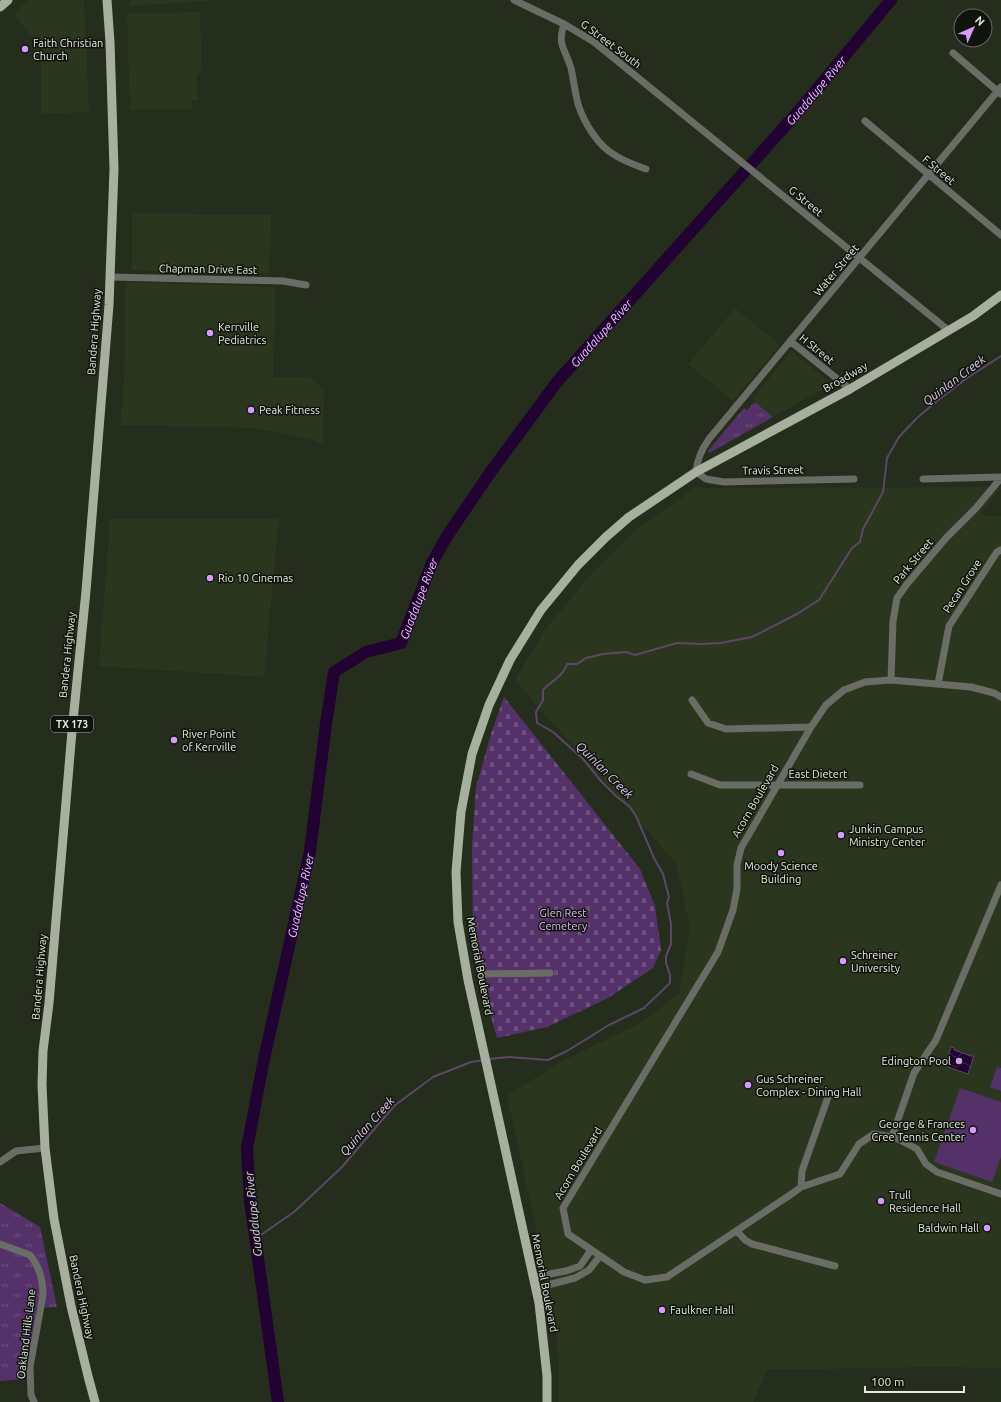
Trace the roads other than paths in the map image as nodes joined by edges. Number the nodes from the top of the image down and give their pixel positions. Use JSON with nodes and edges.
{"nodes":[{"id":1,"x":8,"y":0,"type":"edge"},
{"id":2,"x":107,"y":0,"type":"edge"},
{"id":3,"x":514,"y":0,"type":"edge"},
{"id":4,"x":0,"y":7,"type":"edge"},
{"id":5,"x":564,"y":24,"type":"junction"},
{"id":6,"x":953,"y":52,"type":"dead end"},
{"id":7,"x":651,"y":88,"type":"joint"},
{"id":8,"x":1000,"y":91,"type":"edge"},
{"id":9,"x":865,"y":120,"type":"dead end"},
{"id":10,"x":646,"y":169,"type":"dead end"},
{"id":11,"x":928,"y":175,"type":"junction"},
{"id":12,"x":1001,"y":235,"type":"edge"},
{"id":13,"x":860,"y":258,"type":"junction"},
{"id":14,"x":110,"y":277,"type":"junction"},
{"id":15,"x":306,"y":285,"type":"dead end"},
{"id":16,"x":1001,"y":295,"type":"edge"},
{"id":17,"x":948,"y":330,"type":"junction"},
{"id":18,"x":790,"y":342,"type":"junction"},
{"id":19,"x":850,"y":389,"type":"junction"},
{"id":20,"x":696,"y":472,"type":"junction"},
{"id":21,"x":1001,"y":477,"type":"edge"},
{"id":22,"x":923,"y":478,"type":"dead end"},
{"id":23,"x":854,"y":479,"type":"dead end"},
{"id":24,"x":1001,"y":550,"type":"edge"},
{"id":25,"x":891,"y":680,"type":"junction"},
{"id":26,"x":938,"y":684,"type":"junction"},
{"id":27,"x":1001,"y":697,"type":"edge"},
{"id":28,"x":692,"y":700,"type":"dead end"},
{"id":29,"x":811,"y":727,"type":"junction"},
{"id":30,"x":691,"y":774,"type":"dead end"},
{"id":31,"x":777,"y":785,"type":"junction"},
{"id":32,"x":860,"y":785,"type":"dead end"},
{"id":33,"x":1001,"y":885,"type":"edge"},
{"id":34,"x":550,"y":973,"type":"dead end"},
{"id":35,"x":484,"y":974,"type":"dead end"},
{"id":36,"x":828,"y":1097,"type":"dead end"},
{"id":37,"x":892,"y":1137,"type":"junction"},
{"id":38,"x":45,"y":1148,"type":"junction"},
{"id":39,"x":0,"y":1162,"type":"edge"},
{"id":40,"x":801,"y":1187,"type":"junction"},
{"id":41,"x":1001,"y":1194,"type":"edge"},
{"id":42,"x":737,"y":1231,"type":"junction"},
{"id":43,"x":0,"y":1244,"type":"edge"},
{"id":44,"x":591,"y":1250,"type":"junction"},
{"id":45,"x":600,"y":1256,"type":"junction"},
{"id":46,"x":835,"y":1266,"type":"dead end"},
{"id":47,"x":533,"y":1277,"type":"junction"},
{"id":48,"x":536,"y":1288,"type":"junction"},
{"id":49,"x":34,"y":1402,"type":"edge"},
{"id":50,"x":95,"y":1402,"type":"edge"},
{"id":51,"x":547,"y":1402,"type":"edge"}],
"edges":[{"from":1,"to":4,"type":"main road"},
{"from":2,"to":14,"type":"main road","name":"Bandera Highway","number":"TX 173"},
{"from":3,"to":5,"type":"street","name":"G Street South"},
{"from":5,"to":7,"type":"street","name":"G Street South"},
{"from":5,"to":10,"type":"street"},
{"from":6,"to":8,"type":"street"},
{"from":7,"to":13,"type":"street","name":"G Street"},
{"from":8,"to":11,"type":"street","name":"Water Street"},
{"from":9,"to":11,"type":"street","name":"F Street"},
{"from":11,"to":12,"type":"street","name":"F Street"},
{"from":11,"to":13,"type":"street","name":"Water Street"},
{"from":13,"to":17,"type":"street","name":"G Street"},
{"from":13,"to":18,"type":"street","name":"Water Street"},
{"from":14,"to":15,"type":"street","name":"Chapman Drive East"},
{"from":14,"to":38,"type":"main road","name":"Bandera Highway","number":"TX 173"},
{"from":16,"to":17,"type":"main road","name":"Broadway"},
{"from":17,"to":19,"type":"main road","name":"Broadway"},
{"from":18,"to":19,"type":"street","name":"H Street"},
{"from":18,"to":20,"type":"street","name":"Water Street"},
{"from":19,"to":20,"type":"main road","name":"Broadway"},
{"from":20,"to":23,"type":"street","name":"Travis Street"},
{"from":20,"to":47,"type":"main road","name":"Memorial Boulevard"},
{"from":21,"to":22,"type":"street"},
{"from":21,"to":25,"type":"street","name":"Park Street"},
{"from":24,"to":26,"type":"street","name":"Pecan Grove"},
{"from":25,"to":26,"type":"street","name":"Acorn Boulevard"},
{"from":25,"to":29,"type":"street","name":"Acorn Boulevard"},
{"from":26,"to":27,"type":"street","name":"Acorn Boulevard"},
{"from":28,"to":29,"type":"street"},
{"from":29,"to":31,"type":"street","name":"Acorn Boulevard"},
{"from":30,"to":31,"type":"street","name":"East Dietert"},
{"from":31,"to":32,"type":"street","name":"East Dietert"},
{"from":31,"to":44,"type":"street","name":"Acorn Boulevard"},
{"from":33,"to":37,"type":"street"},
{"from":34,"to":35,"type":"street"},
{"from":36,"to":40,"type":"street"},
{"from":37,"to":40,"type":"street","name":"Acorn Boulevard"},
{"from":37,"to":41,"type":"street","name":"Acorn Boulevard"},
{"from":38,"to":39,"type":"street"},
{"from":38,"to":50,"type":"main road","name":"Bandera Highway","number":"TX 173"},
{"from":40,"to":42,"type":"street","name":"Acorn Boulevard"},
{"from":42,"to":45,"type":"street","name":"Acorn Boulevard"},
{"from":42,"to":46,"type":"street"},
{"from":43,"to":49,"type":"street","name":"Oakland Hills Lane"},
{"from":44,"to":45,"type":"street","name":"Acorn Boulevard"},
{"from":44,"to":47,"type":"street"},
{"from":45,"to":48,"type":"street"},
{"from":47,"to":48,"type":"main road","name":"Memorial Boulevard"},
{"from":48,"to":51,"type":"main road","name":"Memorial Boulevard"}]}
